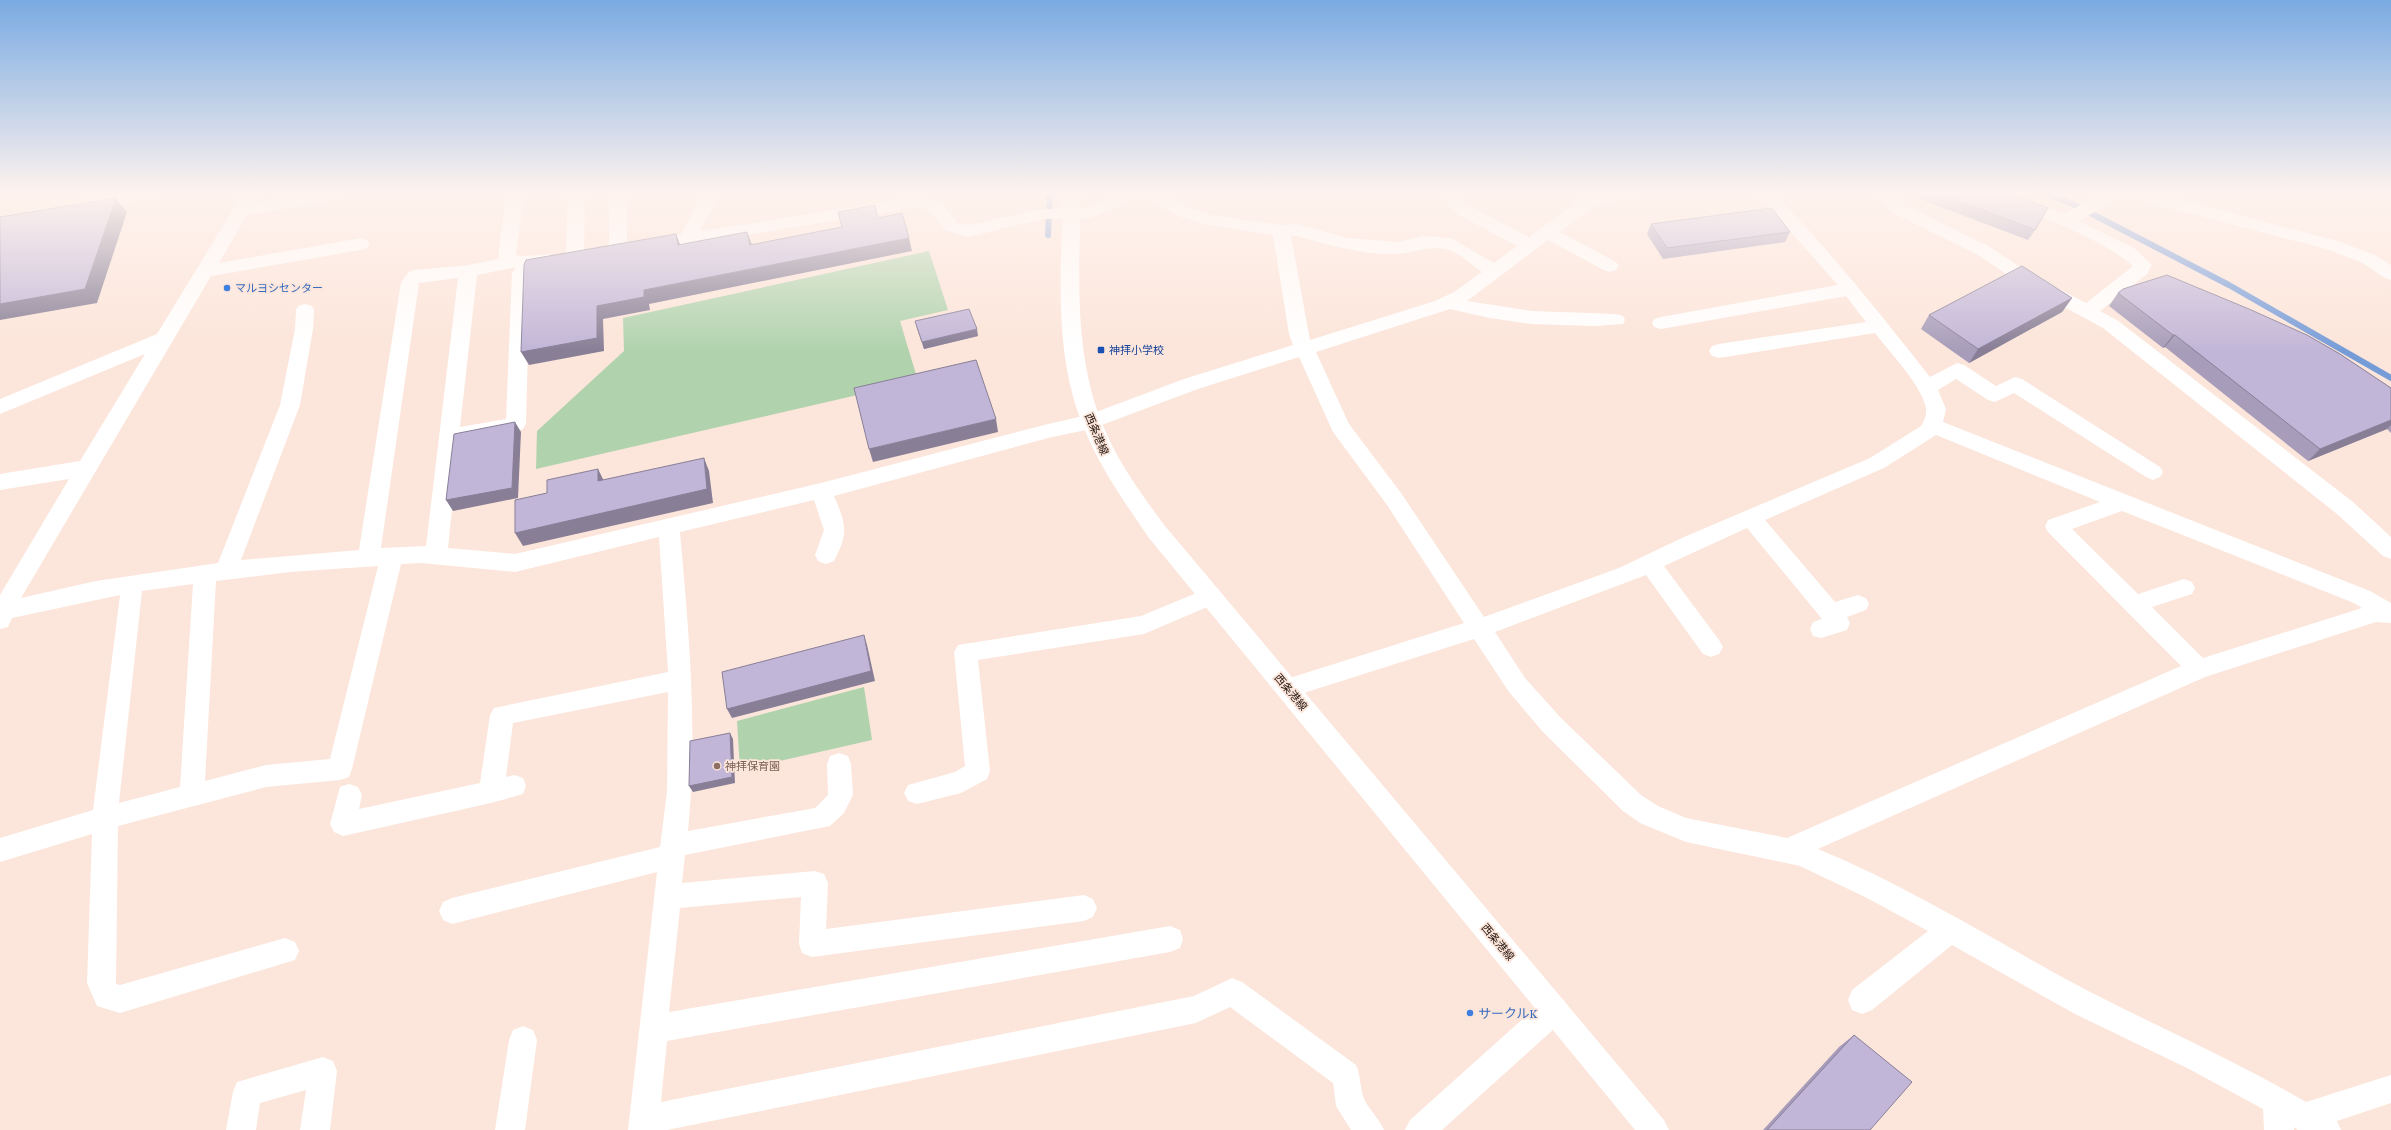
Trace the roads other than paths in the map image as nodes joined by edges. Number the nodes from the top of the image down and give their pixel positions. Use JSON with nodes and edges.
{"nodes":[{"id":1,"x":220,"y":246,"type":"edge"},
{"id":2,"x":352,"y":246,"type":"edge"},
{"id":3,"x":509,"y":246,"type":"edge"},
{"id":4,"x":594,"y":246,"type":"edge"},
{"id":5,"x":599,"y":246,"type":"edge"},
{"id":6,"x":643,"y":246,"type":"edge"},
{"id":7,"x":1071,"y":246,"type":"edge"},
{"id":8,"x":1283,"y":246,"type":"edge"},
{"id":9,"x":1363,"y":246,"type":"edge"},
{"id":10,"x":1408,"y":246,"type":"edge"},
{"id":11,"x":1452,"y":246,"type":"edge"},
{"id":12,"x":1529,"y":246,"type":"edge"},
{"id":13,"x":1572,"y":246,"type":"edge"},
{"id":14,"x":1813,"y":246,"type":"edge"},
{"id":15,"x":1973,"y":246,"type":"edge"},
{"id":16,"x":2117,"y":246,"type":"edge"},
{"id":17,"x":2334,"y":246,"type":"edge"},
{"id":18,"x":334,"y":249,"type":"junction"},
{"id":19,"x":596,"y":253,"type":"junction"},
{"id":20,"x":2391,"y":257,"type":"edge"},
{"id":21,"x":2369,"y":259,"type":"junction"},
{"id":22,"x":521,"y":262,"type":"junction"},
{"id":23,"x":1610,"y":266,"type":"dead end"},
{"id":24,"x":333,"y":268,"type":"dead end"},
{"id":25,"x":205,"y":271,"type":"junction"},
{"id":26,"x":468,"y":271,"type":"junction"},
{"id":27,"x":1494,"y":271,"type":"junction"},
{"id":28,"x":2391,"y":274,"type":"edge"},
{"id":29,"x":1851,"y":289,"type":"junction"},
{"id":30,"x":1449,"y":302,"type":"junction"},
{"id":31,"x":305,"y":310,"type":"dead end"},
{"id":32,"x":2088,"y":311,"type":"junction"},
{"id":33,"x":1616,"y":320,"type":"dead end"},
{"id":34,"x":1661,"y":323,"type":"dead end"},
{"id":35,"x":1880,"y":326,"type":"junction"},
{"id":36,"x":164,"y":339,"type":"junction"},
{"id":37,"x":1305,"y":349,"type":"junction"},
{"id":38,"x":1720,"y":351,"type":"dead end"},
{"id":39,"x":1927,"y":387,"type":"junction"},
{"id":40,"x":0,"y":407,"type":"edge"},
{"id":41,"x":1091,"y":422,"type":"junction"},
{"id":42,"x":1931,"y":426,"type":"junction"},
{"id":43,"x":448,"y":437,"type":"junction"},
{"id":44,"x":87,"y":468,"type":"junction"},
{"id":45,"x":2153,"y":472,"type":"dead end"},
{"id":46,"x":0,"y":482,"type":"edge"},
{"id":47,"x":821,"y":491,"type":"junction"},
{"id":48,"x":2122,"y":502,"type":"junction"},
{"id":49,"x":1751,"y":518,"type":"junction"},
{"id":50,"x":669,"y":528,"type":"junction"},
{"id":51,"x":2391,"y":550,"type":"edge"},
{"id":52,"x":436,"y":554,"type":"junction"},
{"id":53,"x":392,"y":555,"type":"junction"},
{"id":54,"x":826,"y":555,"type":"dead end"},
{"id":55,"x":369,"y":557,"type":"junction"},
{"id":56,"x":1650,"y":562,"type":"junction"},
{"id":57,"x":216,"y":572,"type":"junction"},
{"id":58,"x":132,"y":584,"type":"junction"},
{"id":59,"x":2184,"y":588,"type":"dead end"},
{"id":60,"x":1211,"y":596,"type":"junction"},
{"id":61,"x":1858,"y":604,"type":"dead end"},
{"id":62,"x":2134,"y":604,"type":"junction"},
{"id":63,"x":2390,"y":614,"type":"edge"},
{"id":64,"x":1,"y":615,"type":"edge"},
{"id":65,"x":1479,"y":627,"type":"junction"},
{"id":66,"x":1711,"y":647,"type":"dead end"},
{"id":67,"x":2199,"y":669,"type":"junction"},
{"id":68,"x":680,"y":680,"type":"junction"},
{"id":69,"x":1288,"y":688,"type":"junction"},
{"id":70,"x":839,"y":764,"type":"dead end"},
{"id":71,"x":917,"y":793,"type":"dead end"},
{"id":72,"x":192,"y":795,"type":"junction"},
{"id":73,"x":349,"y":795,"type":"dead end"},
{"id":74,"x":105,"y":818,"type":"junction"},
{"id":75,"x":0,"y":850,"type":"edge"},
{"id":76,"x":673,"y":850,"type":"junction"},
{"id":77,"x":1788,"y":850,"type":"junction"},
{"id":78,"x":668,"y":897,"type":"junction"},
{"id":79,"x":1084,"y":908,"type":"dead end"},
{"id":80,"x":452,"y":912,"type":"dead end"},
{"id":81,"x":1951,"y":929,"type":"junction"},
{"id":82,"x":1170,"y":939,"type":"dead end"},
{"id":83,"x":285,"y":951,"type":"dead end"},
{"id":84,"x":1862,"y":1000,"type":"dead end"},
{"id":85,"x":1554,"y":1010,"type":"junction"},
{"id":86,"x":654,"y":1029,"type":"junction"},
{"id":87,"x":523,"y":1040,"type":"dead end"},
{"id":88,"x":2391,"y":1089,"type":"edge"},
{"id":89,"x":2277,"y":1102,"type":"junction"},
{"id":90,"x":2316,"y":1124,"type":"edge"},
{"id":91,"x":644,"y":1125,"type":"edge"},
{"id":92,"x":241,"y":1130,"type":"edge"},
{"id":93,"x":315,"y":1130,"type":"edge"},
{"id":94,"x":510,"y":1130,"type":"edge"},
{"id":95,"x":1369,"y":1130,"type":"edge"},
{"id":96,"x":1420,"y":1130,"type":"edge"},
{"id":97,"x":1654,"y":1130,"type":"edge"},
{"id":98,"x":2279,"y":1130,"type":"edge"}],
"edges":[{"from":1,"to":25,"type":"street"},
{"from":2,"to":18,"type":"street"},
{"from":3,"to":22,"type":"street"},
{"from":4,"to":19,"type":"street"},
{"from":5,"to":19,"type":"street"},
{"from":6,"to":19,"type":"street"},
{"from":7,"to":41,"type":"street","name":"西条港線"},
{"from":8,"to":37,"type":"street"},
{"from":9,"to":10,"type":"street"},
{"from":11,"to":27,"type":"street"},
{"from":12,"to":27,"type":"street"},
{"from":13,"to":23,"type":"street"},
{"from":14,"to":29,"type":"street"},
{"from":15,"to":32,"type":"street"},
{"from":16,"to":32,"type":"street"},
{"from":17,"to":21,"type":"street"},
{"from":18,"to":24,"type":"street"},
{"from":18,"to":25,"type":"street"},
{"from":19,"to":22,"type":"street"},
{"from":20,"to":21,"type":"street"},
{"from":21,"to":28,"type":"street"},
{"from":22,"to":26,"type":"street"},
{"from":22,"to":43,"type":"street"},
{"from":25,"to":36,"type":"street"},
{"from":26,"to":43,"type":"street"},
{"from":26,"to":55,"type":"street"},
{"from":27,"to":30,"type":"street"},
{"from":29,"to":34,"type":"street"},
{"from":29,"to":35,"type":"street"},
{"from":30,"to":33,"type":"street"},
{"from":30,"to":37,"type":"street"},
{"from":31,"to":57,"type":"street"},
{"from":32,"to":51,"type":"street"},
{"from":35,"to":38,"type":"street"},
{"from":35,"to":39,"type":"street"},
{"from":36,"to":40,"type":"street"},
{"from":36,"to":44,"type":"street"},
{"from":37,"to":41,"type":"street"},
{"from":37,"to":65,"type":"street"},
{"from":39,"to":42,"type":"street"},
{"from":39,"to":45,"type":"street"},
{"from":41,"to":47,"type":"street"},
{"from":41,"to":60,"type":"street","name":"西条港線"},
{"from":42,"to":48,"type":"street"},
{"from":42,"to":49,"type":"street"},
{"from":43,"to":52,"type":"street"},
{"from":44,"to":46,"type":"street"},
{"from":44,"to":64,"type":"street"},
{"from":47,"to":50,"type":"street"},
{"from":47,"to":54,"type":"street"},
{"from":48,"to":62,"type":"street"},
{"from":48,"to":63,"type":"street"},
{"from":49,"to":56,"type":"street"},
{"from":49,"to":61,"type":"street"},
{"from":50,"to":52,"type":"street"},
{"from":50,"to":68,"type":"street"},
{"from":52,"to":53,"type":"street"},
{"from":53,"to":55,"type":"street"},
{"from":53,"to":72,"type":"street"},
{"from":55,"to":57,"type":"street"},
{"from":56,"to":65,"type":"street"},
{"from":56,"to":66,"type":"street"},
{"from":57,"to":58,"type":"street"},
{"from":57,"to":72,"type":"street"},
{"from":58,"to":64,"type":"street"},
{"from":58,"to":74,"type":"street"},
{"from":59,"to":62,"type":"street"},
{"from":60,"to":69,"type":"street","name":"西条港線"},
{"from":60,"to":71,"type":"street"},
{"from":62,"to":67,"type":"street"},
{"from":63,"to":67,"type":"street"},
{"from":65,"to":69,"type":"street"},
{"from":65,"to":77,"type":"street"},
{"from":67,"to":77,"type":"street"},
{"from":68,"to":73,"type":"street"},
{"from":68,"to":76,"type":"street"},
{"from":69,"to":85,"type":"street","name":"西条港線"},
{"from":70,"to":76,"type":"street"},
{"from":72,"to":74,"type":"street"},
{"from":74,"to":75,"type":"street"},
{"from":74,"to":83,"type":"street"},
{"from":76,"to":78,"type":"street"},
{"from":76,"to":80,"type":"street"},
{"from":77,"to":81,"type":"street"},
{"from":78,"to":79,"type":"street"},
{"from":78,"to":86,"type":"street"},
{"from":81,"to":84,"type":"street"},
{"from":81,"to":89,"type":"street"},
{"from":82,"to":86,"type":"street"},
{"from":85,"to":96,"type":"street"},
{"from":85,"to":97,"type":"street","name":"西条港線"},
{"from":86,"to":91,"type":"street"},
{"from":87,"to":94,"type":"street"},
{"from":88,"to":90,"type":"street"},
{"from":89,"to":90,"type":"street"},
{"from":89,"to":98,"type":"street"},
{"from":91,"to":95,"type":"street"},
{"from":92,"to":93,"type":"street"}]}
